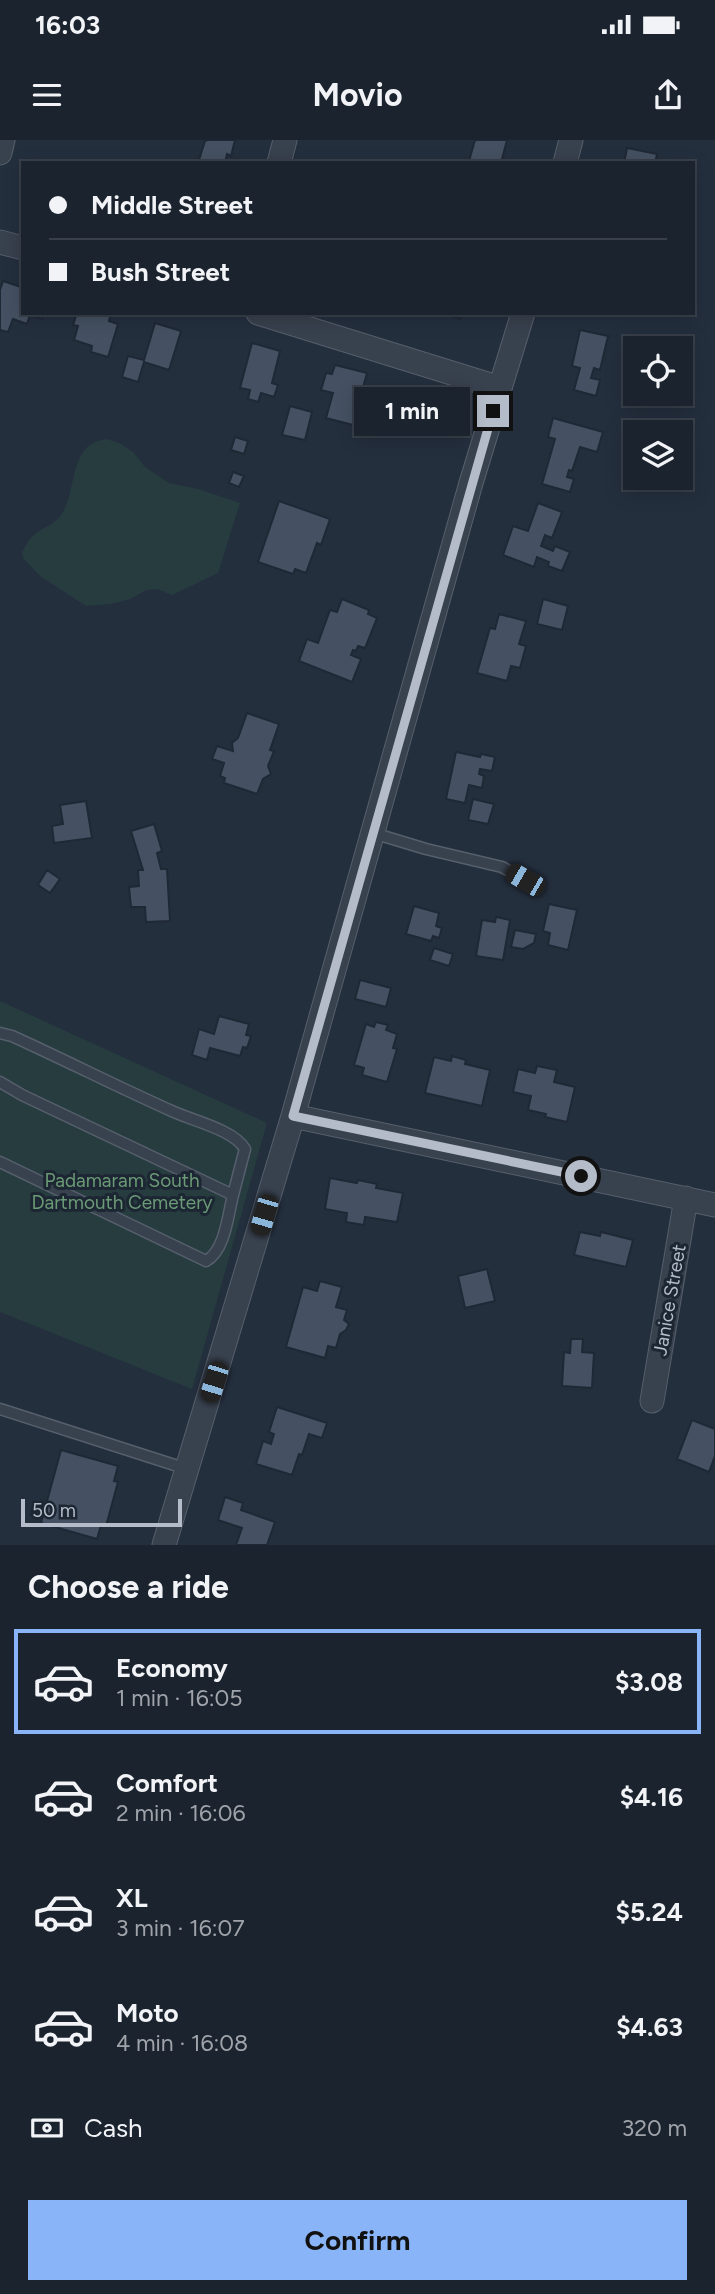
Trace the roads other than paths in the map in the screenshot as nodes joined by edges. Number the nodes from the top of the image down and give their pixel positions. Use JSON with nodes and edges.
{"nodes":[{"id":1,"x":3,"y":140,"type":"edge"},
{"id":2,"x":285,"y":140,"type":"edge"},
{"id":3,"x":571,"y":140,"type":"edge"},
{"id":4,"x":0,"y":153,"type":"edge"},
{"id":5,"x":280,"y":161,"type":"edge"},
{"id":6,"x":566,"y":161,"type":"edge"},
{"id":7,"x":0,"y":242,"type":"edge"},
{"id":8,"x":21,"y":247,"type":"edge"},
{"id":9,"x":264,"y":315,"type":"edge"},
{"id":10,"x":522,"y":315,"type":"edge"},
{"id":11,"x":500,"y":388,"type":"junction"},
{"id":12,"x":373,"y":833,"type":"junction"},
{"id":13,"x":525,"y":880,"type":"dead end"},
{"id":14,"x":0,"y":1033,"type":"edge"},
{"id":15,"x":0,"y":1082,"type":"edge"},
{"id":16,"x":293,"y":1116,"type":"junction"},
{"id":17,"x":0,"y":1162,"type":"edge"},
{"id":18,"x":233,"y":1195,"type":"junction"},
{"id":19,"x":686,"y":1198,"type":"junction"},
{"id":20,"x":715,"y":1205,"type":"edge"},
{"id":21,"x":652,"y":1401,"type":"dead end"},
{"id":22,"x":0,"y":1409,"type":"edge"},
{"id":23,"x":187,"y":1469,"type":"junction"},
{"id":24,"x":164,"y":1545,"type":"edge"}],
"edges":[{"from":1,"to":4,"type":"street"},
{"from":2,"to":5,"type":"street"},
{"from":3,"to":6,"type":"street"},
{"from":7,"to":8,"type":"street"},
{"from":9,"to":11,"type":"street"},
{"from":10,"to":11,"type":"street"},
{"from":11,"to":12,"type":"street"},
{"from":12,"to":13,"type":"lane"},
{"from":12,"to":16,"type":"street"},
{"from":14,"to":18,"type":"lane"},
{"from":15,"to":18,"type":"lane"},
{"from":16,"to":19,"type":"street"},
{"from":16,"to":23,"type":"street"},
{"from":17,"to":18,"type":"lane"},
{"from":19,"to":20,"type":"street"},
{"from":19,"to":21,"type":"street","name":"Janice Street"},
{"from":22,"to":23,"type":"lane"},
{"from":23,"to":24,"type":"street"}]}
